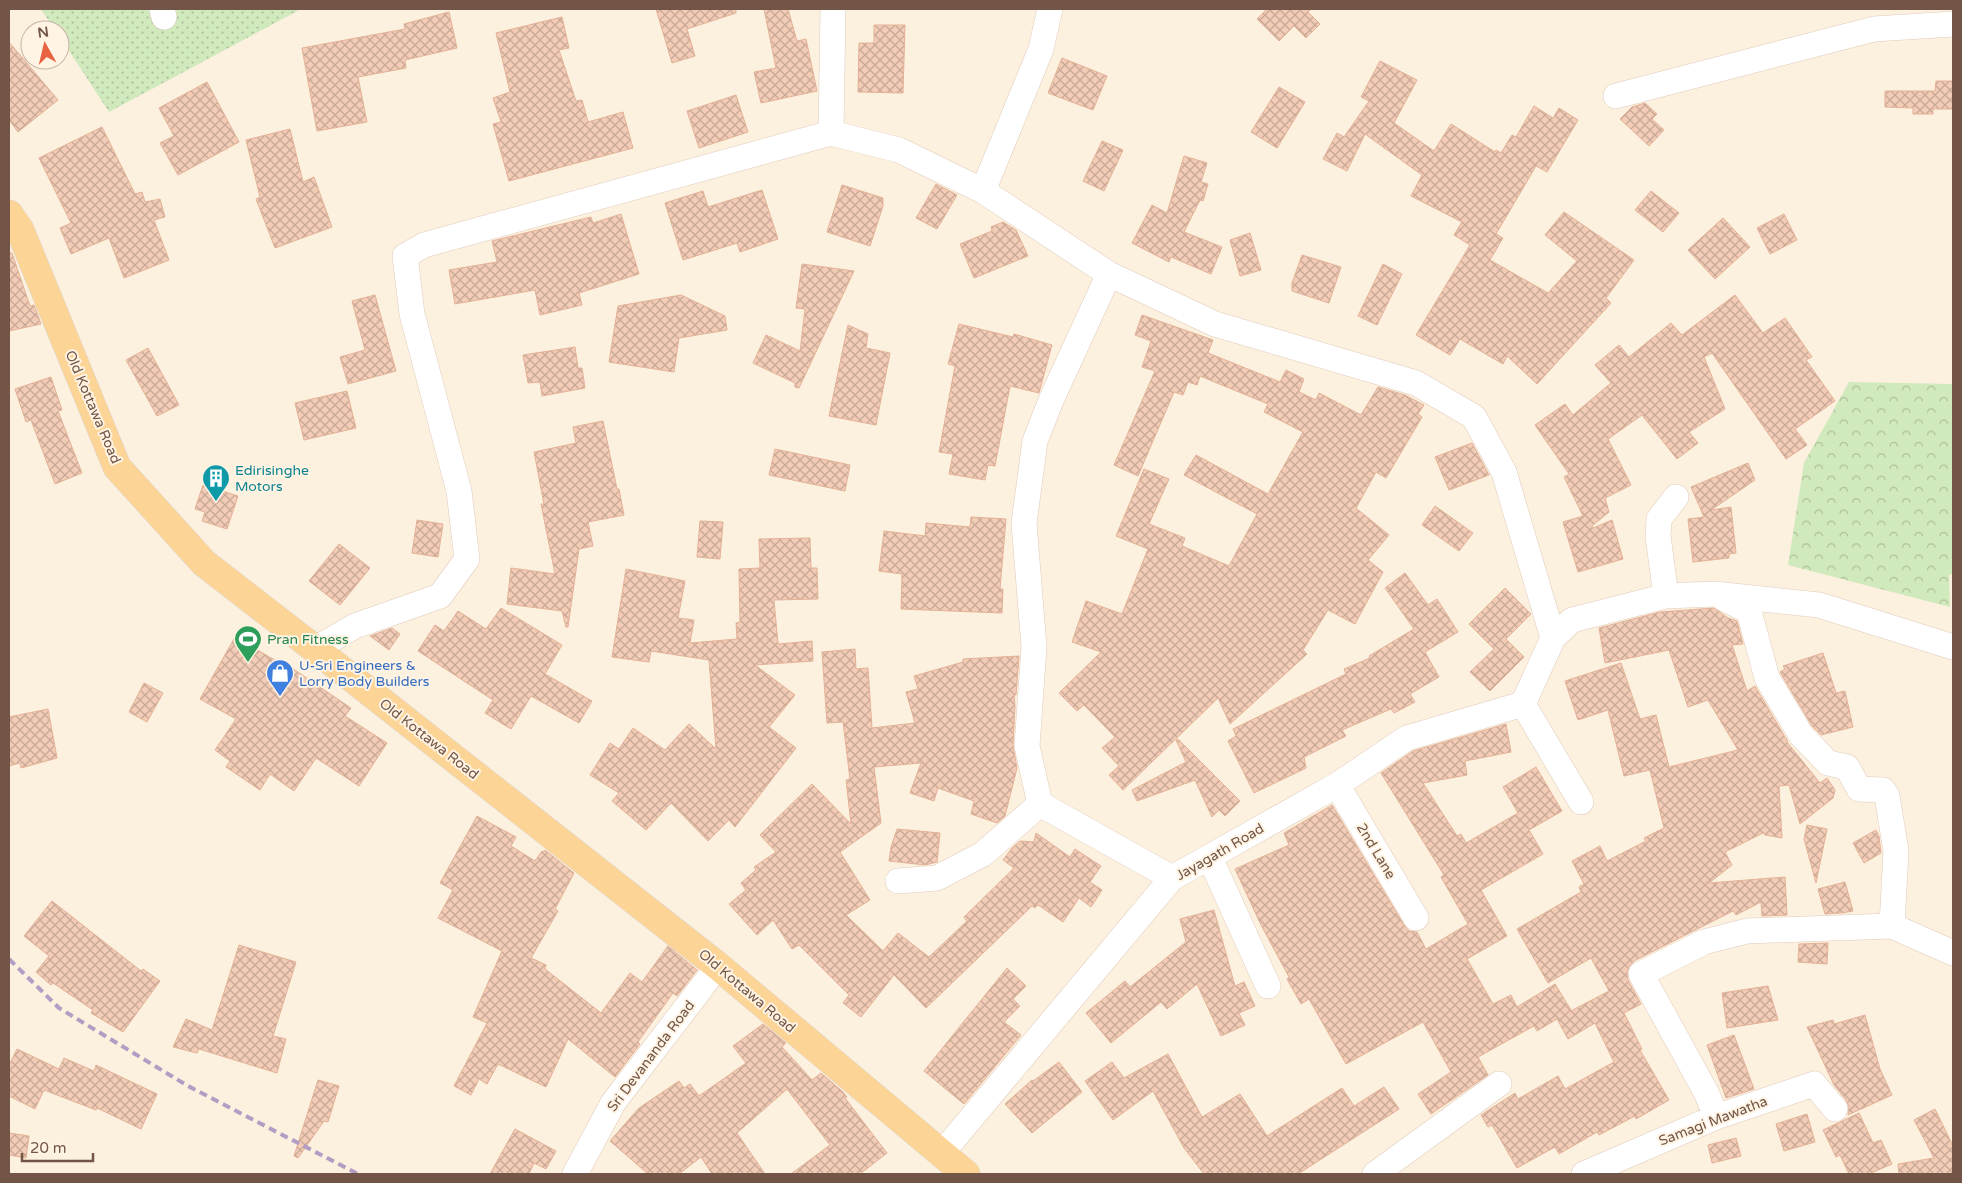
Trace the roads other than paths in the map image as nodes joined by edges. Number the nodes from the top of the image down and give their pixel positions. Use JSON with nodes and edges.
{"nodes":[{"id":1,"x":833,"y":9,"type":"edge"},
{"id":2,"x":1050,"y":9,"type":"edge"},
{"id":3,"x":1953,"y":24,"type":"edge"},
{"id":4,"x":1616,"y":96,"type":"dead end"},
{"id":5,"x":831,"y":133,"type":"junction"},
{"id":6,"x":983,"y":191,"type":"junction"},
{"id":7,"x":9,"y":214,"type":"edge"},
{"id":8,"x":1109,"y":274,"type":"junction"},
{"id":9,"x":1676,"y":497,"type":"dead end"},
{"id":10,"x":1714,"y":594,"type":"junction"},
{"id":11,"x":1666,"y":596,"type":"junction"},
{"id":12,"x":1553,"y":638,"type":"junction"},
{"id":13,"x":1953,"y":647,"type":"edge"},
{"id":14,"x":315,"y":649,"type":"junction"},
{"id":15,"x":1523,"y":704,"type":"junction"},
{"id":16,"x":1336,"y":785,"type":"junction"},
{"id":17,"x":1581,"y":802,"type":"dead end"},
{"id":18,"x":1040,"y":804,"type":"junction"},
{"id":19,"x":1210,"y":858,"type":"junction"},
{"id":20,"x":1172,"y":878,"type":"junction"},
{"id":21,"x":898,"y":881,"type":"dead end"},
{"id":22,"x":1416,"y":918,"type":"dead end"},
{"id":23,"x":1892,"y":926,"type":"junction"},
{"id":24,"x":1953,"y":952,"type":"edge"},
{"id":25,"x":718,"y":966,"type":"junction"},
{"id":26,"x":1268,"y":986,"type":"dead end"},
{"id":27,"x":1500,"y":1084,"type":"dead end"},
{"id":28,"x":1835,"y":1108,"type":"dead end"},
{"id":29,"x":1716,"y":1117,"type":"junction"},
{"id":30,"x":942,"y":1153,"type":"junction"},
{"id":31,"x":575,"y":1174,"type":"edge"},
{"id":32,"x":966,"y":1174,"type":"edge"},
{"id":33,"x":1375,"y":1174,"type":"edge"},
{"id":34,"x":1584,"y":1174,"type":"edge"}],
"edges":[{"from":1,"to":5,"type":"street"},
{"from":2,"to":6,"type":"street"},
{"from":3,"to":4,"type":"street"},
{"from":5,"to":6,"type":"street"},
{"from":5,"to":14,"type":"street"},
{"from":6,"to":8,"type":"street"},
{"from":7,"to":14,"type":"main road","name":"Old Kottawa Road"},
{"from":8,"to":12,"type":"street"},
{"from":8,"to":18,"type":"street"},
{"from":9,"to":11,"type":"street"},
{"from":10,"to":11,"type":"street"},
{"from":10,"to":13,"type":"street"},
{"from":10,"to":23,"type":"street"},
{"from":11,"to":12,"type":"street"},
{"from":12,"to":15,"type":"street"},
{"from":14,"to":25,"type":"main road","name":"Old Kottawa Road"},
{"from":15,"to":16,"type":"street","name":"Jayagath Road"},
{"from":15,"to":17,"type":"street"},
{"from":16,"to":19,"type":"street","name":"Jayagath Road"},
{"from":16,"to":22,"type":"street","name":"2nd Lane"},
{"from":18,"to":20,"type":"street"},
{"from":18,"to":21,"type":"street"},
{"from":19,"to":20,"type":"street","name":"Jayagath Road"},
{"from":19,"to":26,"type":"street"},
{"from":20,"to":30,"type":"street","name":"Jayagath Road"},
{"from":23,"to":24,"type":"street"},
{"from":23,"to":29,"type":"street"},
{"from":25,"to":30,"type":"main road","name":"Old Kottawa Road"},
{"from":25,"to":31,"type":"street","name":"Sri Devananda Road"},
{"from":27,"to":33,"type":"street"},
{"from":28,"to":29,"type":"street","name":"Samagi Mawatha"},
{"from":29,"to":34,"type":"street","name":"Samagi Mawatha"},
{"from":30,"to":32,"type":"main road","name":"Old Kottawa Road"}]}
